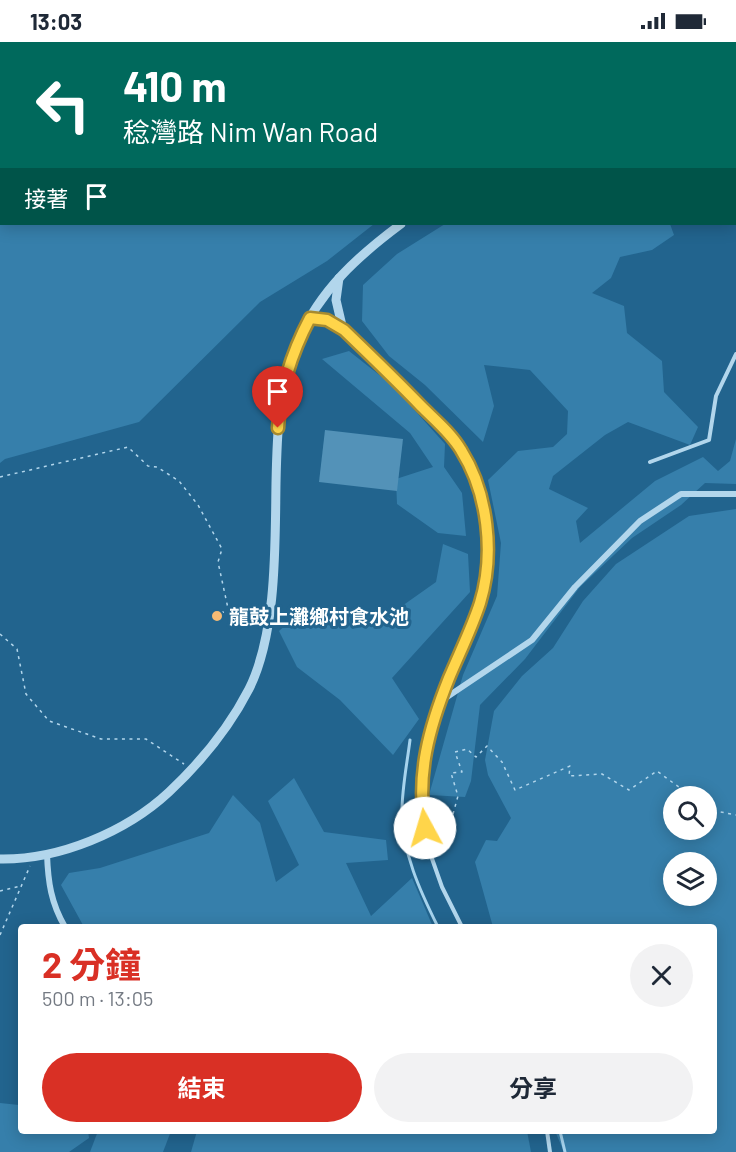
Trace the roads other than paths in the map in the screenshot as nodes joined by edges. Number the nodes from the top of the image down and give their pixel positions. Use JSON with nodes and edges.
{"nodes":[{"id":1,"x":400,"y":225,"type":"edge"},
{"id":2,"x":340,"y":275,"type":"junction"},
{"id":3,"x":310,"y":318,"type":"junction"},
{"id":4,"x":344,"y":330,"type":"junction"},
{"id":5,"x":736,"y":354,"type":"edge"},
{"id":6,"x":650,"y":462,"type":"dead end"},
{"id":7,"x":736,"y":494,"type":"edge"},
{"id":8,"x":440,"y":702,"type":"junction"},
{"id":9,"x":430,"y":853,"type":"joint"},
{"id":10,"x":47,"y":854,"type":"junction"},
{"id":11,"x":0,"y":859,"type":"edge"},
{"id":12,"x":63,"y":924,"type":"edge"},
{"id":13,"x":460,"y":924,"type":"edge"},
{"id":14,"x":547,"y":1134,"type":"edge"},
{"id":15,"x":550,"y":1152,"type":"edge"}],
"edges":[{"from":1,"to":2,"type":"street"},
{"from":2,"to":3,"type":"street"},
{"from":2,"to":4,"type":"street"},
{"from":3,"to":4,"type":"street"},
{"from":3,"to":10,"type":"street"},
{"from":4,"to":8,"type":"street"},
{"from":5,"to":6,"type":"lane"},
{"from":7,"to":8,"type":"street"},
{"from":8,"to":9,"type":"street"},
{"from":9,"to":13,"type":"lane"},
{"from":10,"to":11,"type":"street"},
{"from":10,"to":12,"type":"street"},
{"from":14,"to":15,"type":"lane"}]}
